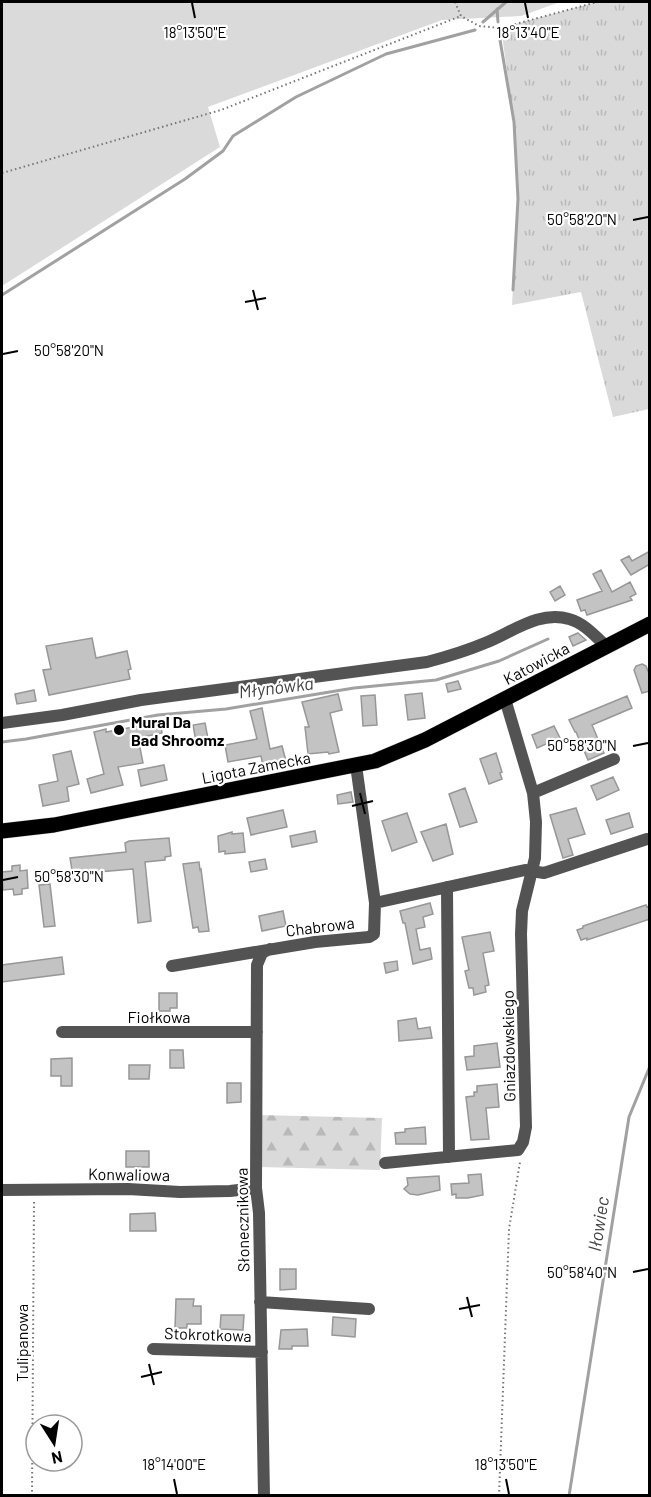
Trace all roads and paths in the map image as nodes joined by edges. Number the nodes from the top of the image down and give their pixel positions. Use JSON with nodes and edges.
{"nodes":[{"id":1,"x":455,"y":2,"type":"edge"},
{"id":2,"x":597,"y":2,"type":"edge"},
{"id":3,"x":461,"y":16,"type":"junction"},
{"id":4,"x":2,"y":173,"type":"edge"},
{"id":5,"x":650,"y":624,"type":"edge"},
{"id":6,"x":606,"y":646,"type":"junction"},
{"id":7,"x":505,"y":699,"type":"junction"},
{"id":8,"x":2,"y":723,"type":"edge"},
{"id":9,"x":614,"y":759,"type":"dead end"},
{"id":10,"x":356,"y":765,"type":"junction"},
{"id":11,"x":533,"y":793,"type":"junction"},
{"id":12,"x":2,"y":831,"type":"edge"},
{"id":13,"x":647,"y":839,"type":"dead end"},
{"id":14,"x":532,"y":871,"type":"junction"},
{"id":15,"x":447,"y":887,"type":"junction"},
{"id":16,"x":375,"y":903,"type":"junction"},
{"id":17,"x":270,"y":949,"type":"junction"},
{"id":18,"x":172,"y":966,"type":"dead end"},
{"id":19,"x":62,"y":1032,"type":"dead end"},
{"id":20,"x":257,"y":1032,"type":"junction"},
{"id":21,"x":518,"y":1150,"type":"junction"},
{"id":22,"x":449,"y":1157,"type":"junction"},
{"id":23,"x":385,"y":1163,"type":"dead end"},
{"id":24,"x":256,"y":1188,"type":"junction"},
{"id":25,"x":2,"y":1190,"type":"edge"},
{"id":26,"x":36,"y":1190,"type":"junction"},
{"id":27,"x":260,"y":1302,"type":"junction"},
{"id":28,"x":369,"y":1309,"type":"dead end"},
{"id":29,"x":153,"y":1349,"type":"dead end"},
{"id":30,"x":262,"y":1352,"type":"junction"},
{"id":31,"x":32,"y":1496,"type":"edge"},
{"id":32,"x":264,"y":1496,"type":"edge"},
{"id":33,"x":499,"y":1496,"type":"edge"}],
"edges":[{"from":1,"to":3,"type":"path"},
{"from":2,"to":3,"type":"path"},
{"from":3,"to":4,"type":"path"},
{"from":5,"to":6,"type":"main road","name":"Katowicka"},
{"from":6,"to":7,"type":"main road","name":"Katowicka"},
{"from":6,"to":8,"type":"street","name":"Katowicka"},
{"from":7,"to":10,"type":"main road","name":"Ligota Zamecka"},
{"from":7,"to":11,"type":"street","name":"Katowicka"},
{"from":9,"to":11,"type":"street"},
{"from":10,"to":12,"type":"main road","name":"Ligota Zamecka"},
{"from":10,"to":16,"type":"street","name":"Chabrowa"},
{"from":11,"to":14,"type":"street","name":"Katowicka"},
{"from":13,"to":14,"type":"street"},
{"from":14,"to":15,"type":"street"},
{"from":14,"to":21,"type":"street","name":"Gniazdowskiego"},
{"from":15,"to":16,"type":"street"},
{"from":15,"to":22,"type":"street"},
{"from":16,"to":17,"type":"street","name":"Chabrowa"},
{"from":17,"to":18,"type":"street","name":"Chabrowa"},
{"from":17,"to":20,"type":"street","name":"Słonecznikowa"},
{"from":19,"to":20,"type":"street","name":"Fiołkowa"},
{"from":20,"to":24,"type":"street","name":"Słonecznikowa"},
{"from":21,"to":22,"type":"street"},
{"from":21,"to":33,"type":"path"},
{"from":22,"to":23,"type":"street"},
{"from":24,"to":26,"type":"street","name":"Konwaliowa"},
{"from":24,"to":27,"type":"street","name":"Słonecznikowa"},
{"from":25,"to":26,"type":"street","name":"Konwaliowa"},
{"from":26,"to":31,"type":"path","name":"Tulipanowa"},
{"from":27,"to":28,"type":"street"},
{"from":27,"to":30,"type":"street","name":"Słonecznikowa"},
{"from":29,"to":30,"type":"street","name":"Stokrotkowa"},
{"from":30,"to":32,"type":"street","name":"Słonecznikowa"}]}
